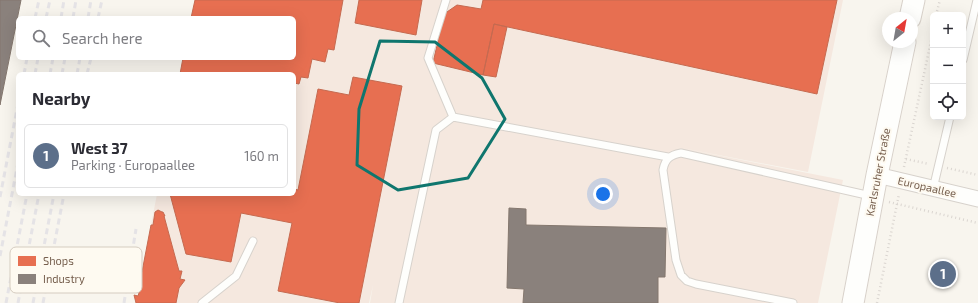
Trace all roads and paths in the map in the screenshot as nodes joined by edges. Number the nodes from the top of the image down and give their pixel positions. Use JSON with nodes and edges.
{"nodes":[{"id":1,"x":446,"y":0,"type":"edge"},
{"id":2,"x":914,"y":0,"type":"edge"},
{"id":3,"x":940,"y":0,"type":"edge"},
{"id":4,"x":976,"y":0,"type":"edge"},
{"id":5,"x":911,"y":12,"type":"edge"},
{"id":6,"x":937,"y":12,"type":"edge"},
{"id":7,"x":904,"y":48,"type":"edge"},
{"id":8,"x":966,"y":48,"type":"edge"},
{"id":9,"x":453,"y":117,"type":"junction"},
{"id":10,"x":949,"y":120,"type":"edge"},
{"id":11,"x":668,"y":157,"type":"junction"},
{"id":12,"x":877,"y":175,"type":"junction"},
{"id":13,"x":933,"y":189,"type":"junction"},
{"id":14,"x":873,"y":196,"type":"junction"},
{"id":15,"x":978,"y":199,"type":"edge"},
{"id":16,"x":897,"y":205,"type":"dead end"},
{"id":17,"x":978,"y":223,"type":"edge"},
{"id":18,"x":253,"y":241,"type":"dead end"},
{"id":19,"x":202,"y":303,"type":"edge"},
{"id":20,"x":399,"y":303,"type":"edge"},
{"id":21,"x":792,"y":303,"type":"edge"},
{"id":22,"x":853,"y":303,"type":"edge"}],
"edges":[{"from":1,"to":9,"type":"lane"},
{"from":2,"to":5,"type":"main road"},
{"from":3,"to":6,"type":"path"},
{"from":4,"to":8,"type":"lane"},
{"from":7,"to":12,"type":"main road","name":"Karlsruher Straße"},
{"from":9,"to":11,"type":"lane"},
{"from":9,"to":20,"type":"lane"},
{"from":10,"to":13,"type":"lane"},
{"from":11,"to":14,"type":"lane"},
{"from":11,"to":21,"type":"lane"},
{"from":12,"to":13,"type":"street","name":"Europaallee"},
{"from":12,"to":14,"type":"main road","name":"Karlsruher Straße"},
{"from":13,"to":15,"type":"street","name":"Europaallee"},
{"from":14,"to":22,"type":"main road","name":"Karlsruher Straße"},
{"from":16,"to":17,"type":"path"},
{"from":18,"to":19,"type":"lane"}]}
